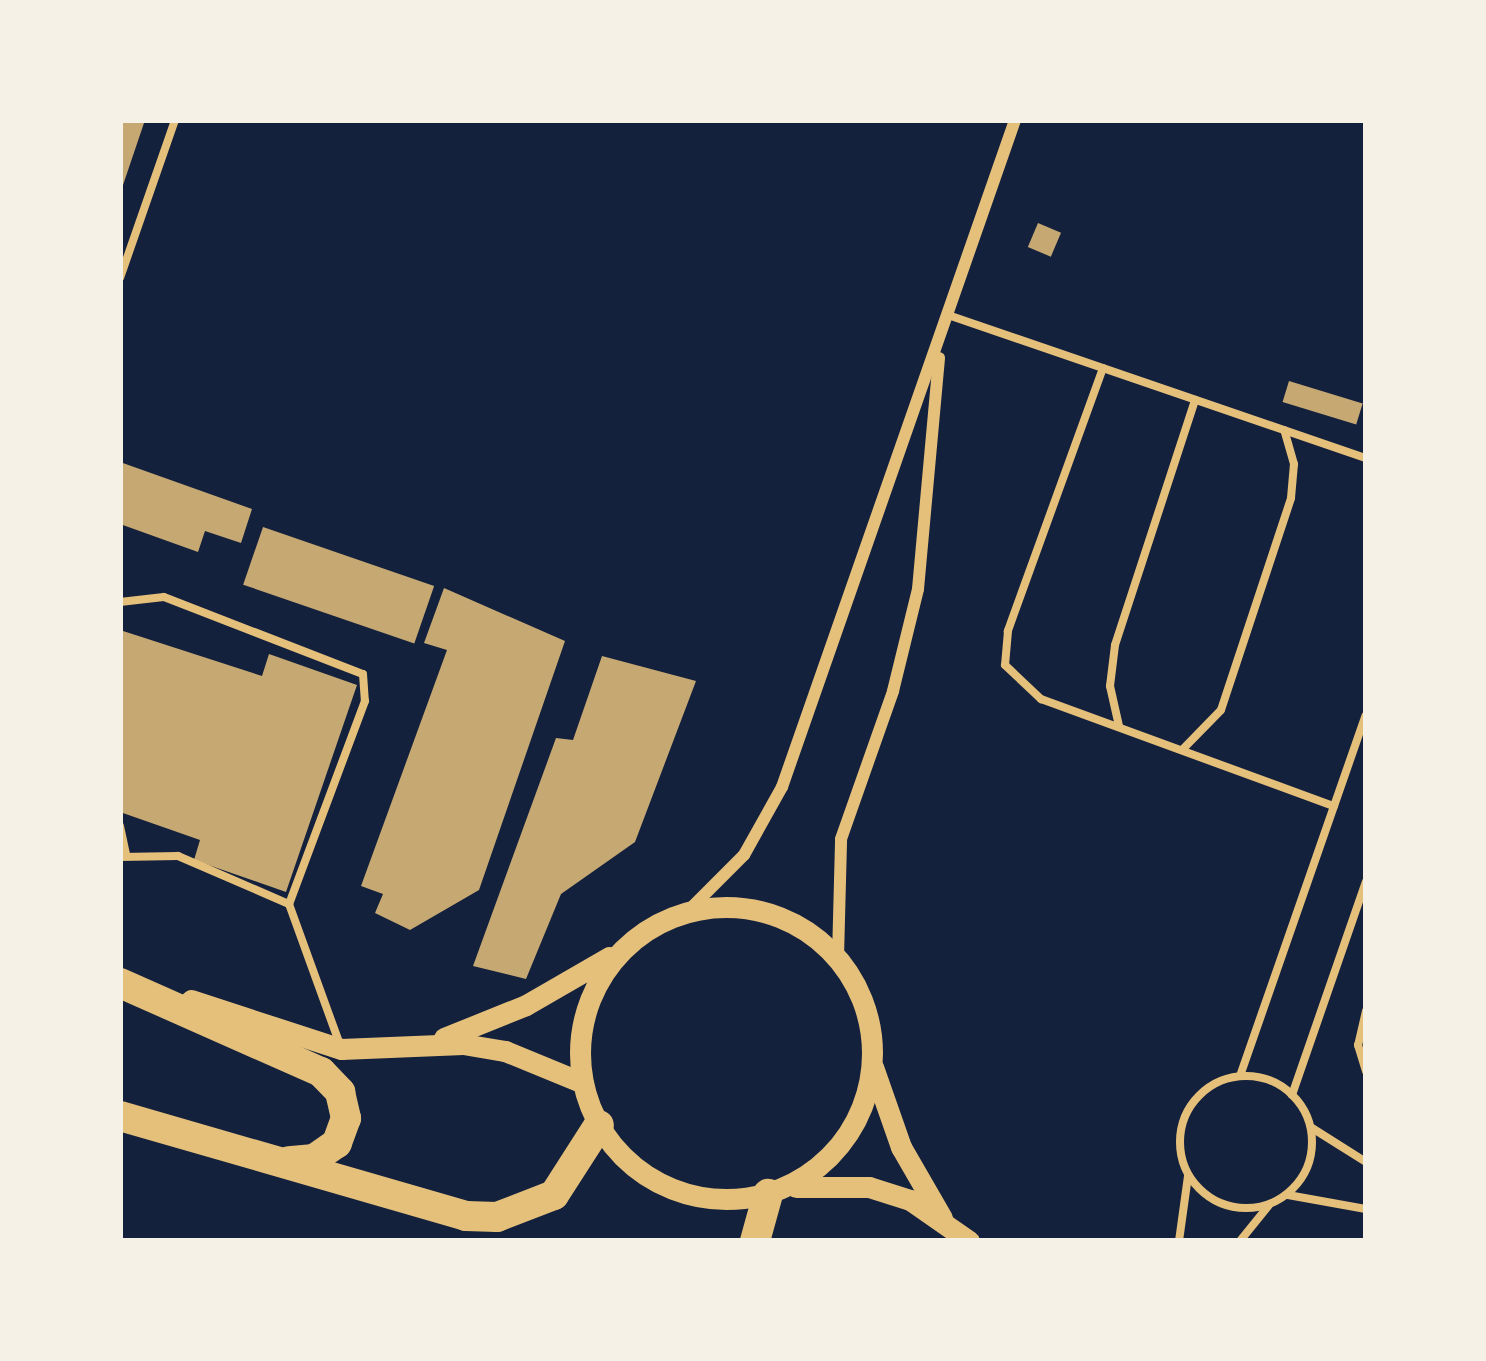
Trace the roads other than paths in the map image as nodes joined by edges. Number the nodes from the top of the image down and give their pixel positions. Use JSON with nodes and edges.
{"nodes":[{"id":1,"x":175,"y":120,"type":"edge"},
{"id":2,"x":1015,"y":120,"type":"edge"},
{"id":3,"x":120,"y":278,"type":"edge"},
{"id":4,"x":947,"y":315,"type":"junction"},
{"id":5,"x":1103,"y":368,"type":"junction"},
{"id":6,"x":1195,"y":400,"type":"junction"},
{"id":7,"x":1284,"y":430,"type":"junction"},
{"id":8,"x":1366,"y":458,"type":"edge"},
{"id":9,"x":120,"y":602,"type":"edge"},
{"id":10,"x":1366,"y":715,"type":"edge"},
{"id":11,"x":1119,"y":727,"type":"junction"},
{"id":12,"x":1182,"y":750,"type":"junction"},
{"id":13,"x":1334,"y":806,"type":"junction"},
{"id":14,"x":120,"y":826,"type":"edge"},
{"id":15,"x":123,"y":855,"type":"edge"},
{"id":16,"x":1366,"y":880,"type":"edge"},
{"id":17,"x":289,"y":904,"type":"junction"},
{"id":18,"x":688,"y":910,"type":"junction"},
{"id":19,"x":623,"y":948,"type":"junction"},
{"id":20,"x":838,"y":957,"type":"junction"},
{"id":21,"x":120,"y":979,"type":"edge"},
{"id":22,"x":1366,"y":1011,"type":"edge"},
{"id":23,"x":421,"y":1046,"type":"junction"},
{"id":24,"x":341,"y":1049,"type":"junction"},
{"id":25,"x":872,"y":1064,"type":"junction"},
{"id":26,"x":1366,"y":1072,"type":"edge"},
{"id":27,"x":1240,"y":1076,"type":"junction"},
{"id":28,"x":583,"y":1083,"type":"junction"},
{"id":29,"x":1292,"y":1095,"type":"junction"},
{"id":30,"x":120,"y":1115,"type":"edge"},
{"id":31,"x":599,"y":1125,"type":"junction"},
{"id":32,"x":1310,"y":1127,"type":"junction"},
{"id":33,"x":288,"y":1161,"type":"junction"},
{"id":34,"x":1366,"y":1162,"type":"edge"},
{"id":35,"x":1188,"y":1175,"type":"junction"},
{"id":36,"x":776,"y":1191,"type":"junction"},
{"id":37,"x":1286,"y":1196,"type":"junction"},
{"id":38,"x":1270,"y":1205,"type":"junction"},
{"id":39,"x":1366,"y":1210,"type":"edge"},
{"id":40,"x":946,"y":1223,"type":"junction"},
{"id":41,"x":755,"y":1241,"type":"edge"},
{"id":42,"x":970,"y":1241,"type":"edge"},
{"id":43,"x":1179,"y":1241,"type":"edge"},
{"id":44,"x":1240,"y":1241,"type":"edge"}],
"edges":[{"from":1,"to":3,"type":"lane"},
{"from":2,"to":4,"type":"street"},
{"from":4,"to":5,"type":"lane"},
{"from":4,"to":18,"type":"street"},
{"from":4,"to":20,"type":"street"},
{"from":5,"to":6,"type":"lane"},
{"from":5,"to":11,"type":"lane"},
{"from":6,"to":7,"type":"lane"},
{"from":6,"to":11,"type":"lane"},
{"from":7,"to":8,"type":"lane"},
{"from":7,"to":12,"type":"lane"},
{"from":9,"to":17,"type":"lane"},
{"from":10,"to":13,"type":"lane"},
{"from":11,"to":12,"type":"lane"},
{"from":12,"to":13,"type":"lane"},
{"from":13,"to":27,"type":"lane"},
{"from":14,"to":15,"type":"lane"},
{"from":15,"to":17,"type":"lane"},
{"from":16,"to":29,"type":"lane"},
{"from":17,"to":24,"type":"lane"},
{"from":18,"to":19,"type":"street"},
{"from":18,"to":20,"type":"street"},
{"from":19,"to":23,"type":"street"},
{"from":19,"to":28,"type":"street"},
{"from":20,"to":25,"type":"street"},
{"from":21,"to":24,"type":"street"},
{"from":21,"to":33,"type":"highway"},
{"from":22,"to":26,"type":"lane"},
{"from":23,"to":24,"type":"street"},
{"from":23,"to":28,"type":"street"},
{"from":25,"to":36,"type":"street"},
{"from":25,"to":40,"type":"street"},
{"from":27,"to":29,"type":"lane"},
{"from":27,"to":35,"type":"lane"},
{"from":28,"to":31,"type":"street"},
{"from":29,"to":32,"type":"lane"},
{"from":30,"to":33,"type":"highway"},
{"from":31,"to":33,"type":"highway"},
{"from":31,"to":36,"type":"street"},
{"from":32,"to":34,"type":"lane"},
{"from":32,"to":37,"type":"lane"},
{"from":35,"to":38,"type":"lane"},
{"from":35,"to":43,"type":"lane"},
{"from":36,"to":40,"type":"street"},
{"from":36,"to":41,"type":"highway"},
{"from":37,"to":38,"type":"lane"},
{"from":37,"to":39,"type":"lane"},
{"from":38,"to":44,"type":"lane"},
{"from":40,"to":42,"type":"street"}]}
